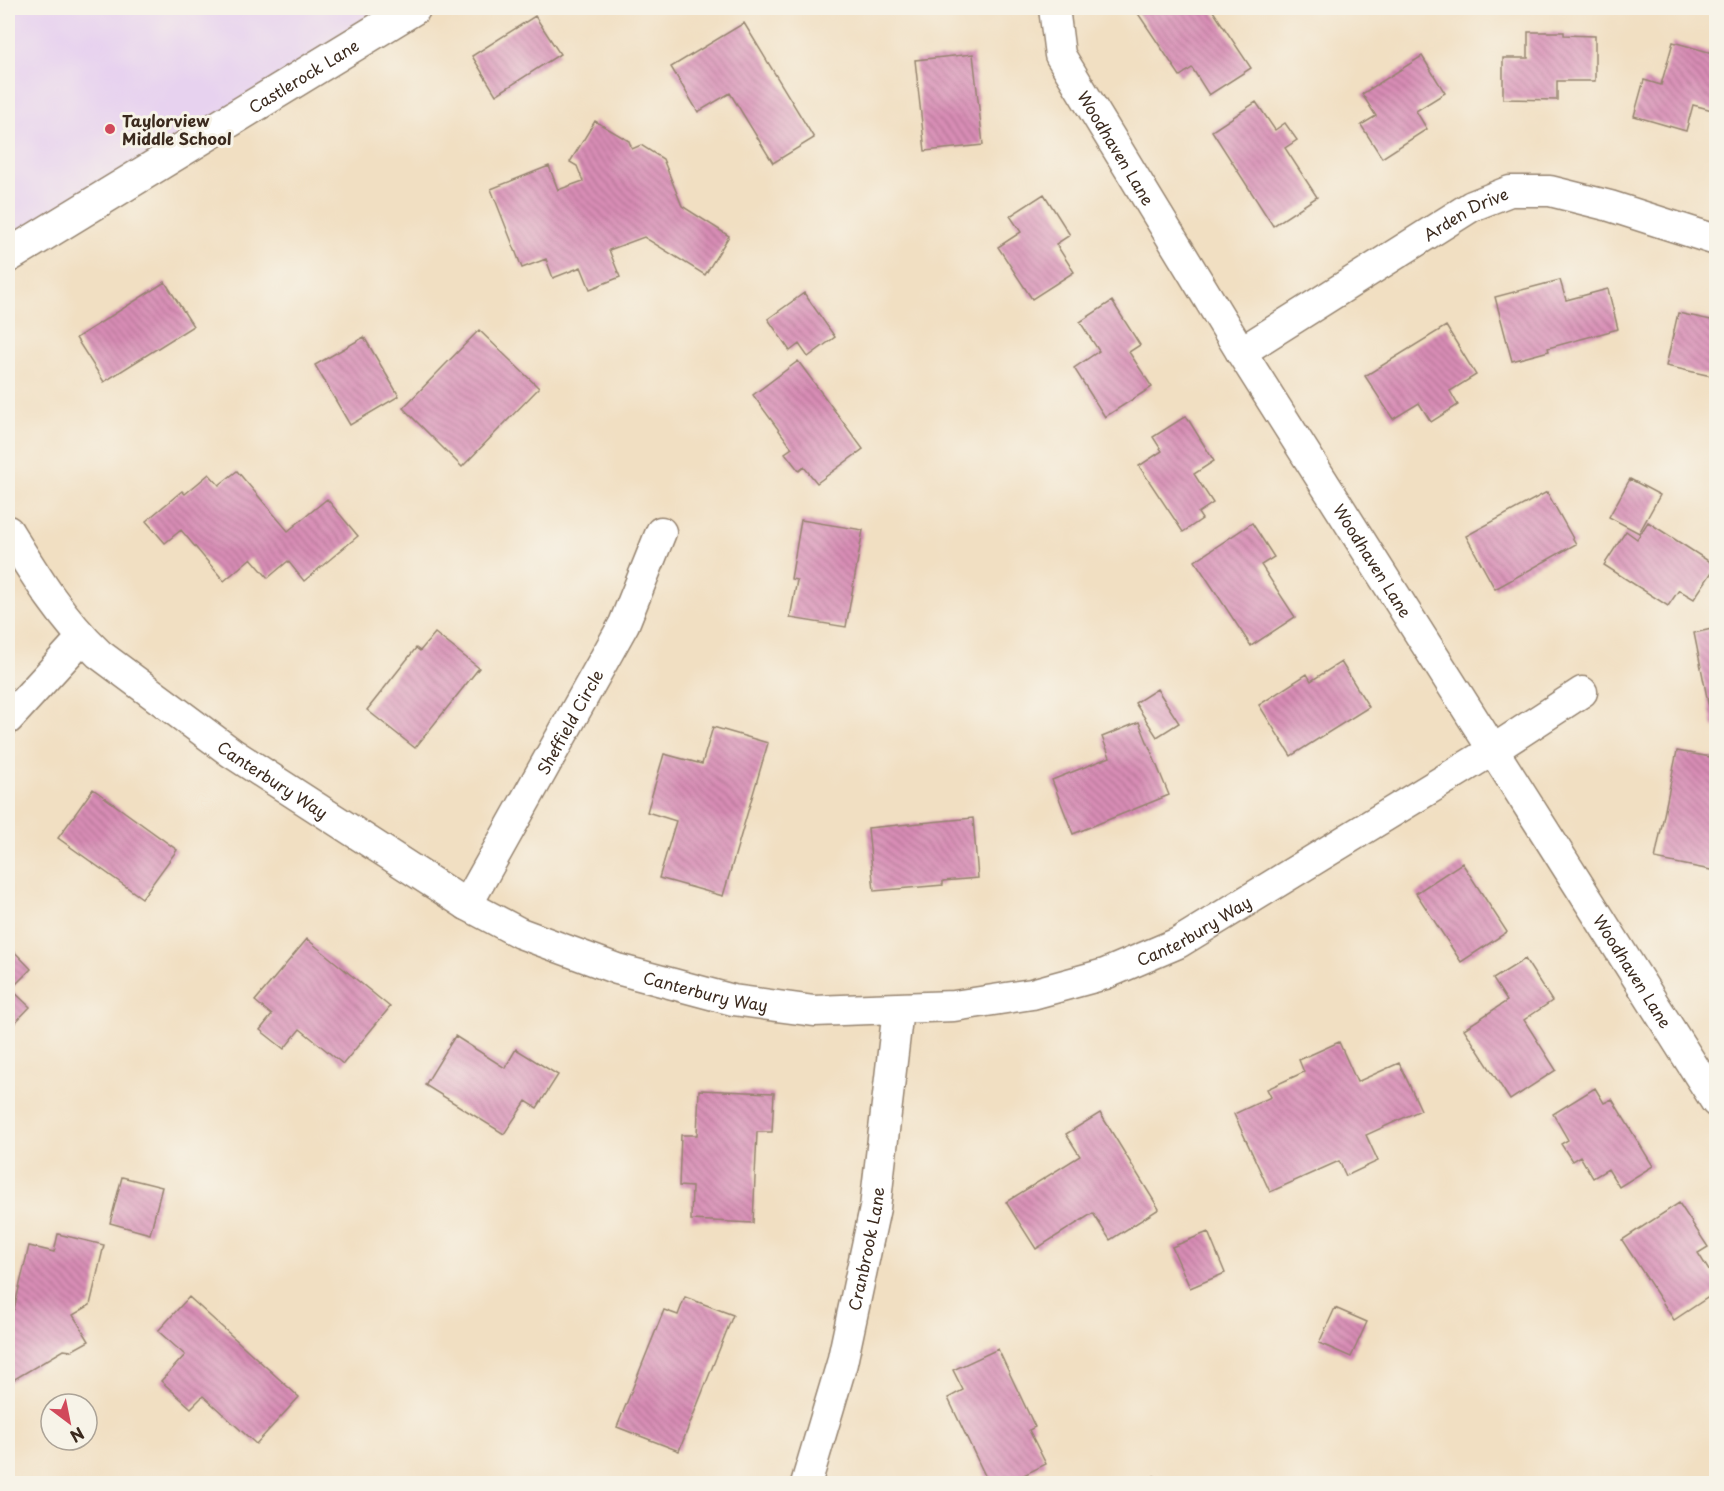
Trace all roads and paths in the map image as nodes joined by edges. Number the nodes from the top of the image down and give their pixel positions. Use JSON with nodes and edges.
{"nodes":[{"id":1,"x":414,"y":8,"type":"edge"},
{"id":2,"x":1054,"y":8,"type":"edge"},
{"id":3,"x":1716,"y":240,"type":"edge"},
{"id":4,"x":8,"y":256,"type":"edge"},
{"id":5,"x":1241,"y":352,"type":"junction"},
{"id":6,"x":8,"y":531,"type":"edge"},
{"id":7,"x":661,"y":532,"type":"dead end"},
{"id":8,"x":82,"y":638,"type":"junction"},
{"id":9,"x":1582,"y":693,"type":"dead end"},
{"id":10,"x":8,"y":719,"type":"edge"},
{"id":11,"x":1493,"y":750,"type":"junction"},
{"id":12,"x":467,"y":905,"type":"junction"},
{"id":13,"x":898,"y":1010,"type":"junction"},
{"id":14,"x":1716,"y":1102,"type":"edge"},
{"id":15,"x":806,"y":1484,"type":"edge"}],
"edges":[{"from":1,"to":4,"type":"street","name":"Castlerock Lane"},
{"from":2,"to":5,"type":"street","name":"Woodhaven Lane"},
{"from":3,"to":5,"type":"street","name":"Arden Drive"},
{"from":5,"to":11,"type":"street","name":"Woodhaven Lane"},
{"from":6,"to":8,"type":"street","name":"Canterbury Way"},
{"from":7,"to":12,"type":"street","name":"Sheffield Circle"},
{"from":8,"to":10,"type":"street"},
{"from":8,"to":12,"type":"street","name":"Canterbury Way"},
{"from":9,"to":11,"type":"street","name":"Canterbury Way"},
{"from":11,"to":13,"type":"street","name":"Canterbury Way"},
{"from":11,"to":14,"type":"street","name":"Woodhaven Lane"},
{"from":12,"to":13,"type":"street","name":"Canterbury Way"},
{"from":13,"to":15,"type":"street","name":"Cranbrook Lane"}]}
